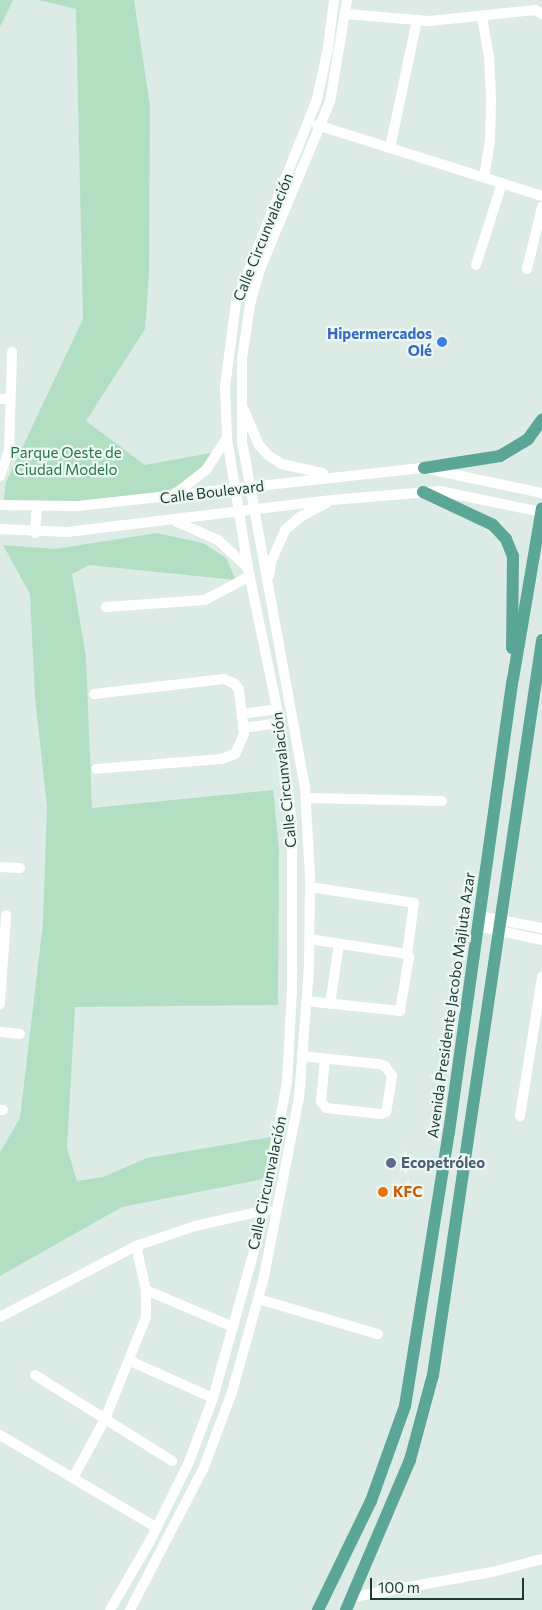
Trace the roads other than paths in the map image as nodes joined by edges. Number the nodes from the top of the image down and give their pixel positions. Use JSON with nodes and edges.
{"nodes":[{"id":1,"x":334,"y":0,"type":"edge"},
{"id":2,"x":347,"y":0,"type":"edge"},
{"id":3,"x":347,"y":14,"type":"junction"},
{"id":4,"x":542,"y":14,"type":"edge"},
{"id":5,"x":482,"y":17,"type":"junction"},
{"id":6,"x":417,"y":20,"type":"junction"},
{"id":7,"x":308,"y":122,"type":"junction"},
{"id":8,"x":321,"y":126,"type":"junction"},
{"id":9,"x":390,"y":148,"type":"junction"},
{"id":10,"x":484,"y":178,"type":"junction"},
{"id":11,"x":502,"y":183,"type":"junction"},
{"id":12,"x":542,"y":196,"type":"edge"},
{"id":13,"x":542,"y":207,"type":"edge"},
{"id":14,"x":476,"y":265,"type":"dead end"},
{"id":15,"x":527,"y":270,"type":"dead end"},
{"id":16,"x":12,"y":352,"type":"dead end"},
{"id":17,"x":5,"y":399,"type":"edge"},
{"id":18,"x":241,"y":403,"type":"junction"},
{"id":19,"x":542,"y":420,"type":"edge"},
{"id":20,"x":227,"y":438,"type":"junction"},
{"id":21,"x":424,"y":468,"type":"junction"},
{"id":22,"x":338,"y":475,"type":"junction"},
{"id":23,"x":0,"y":476,"type":"edge"},
{"id":24,"x":250,"y":487,"type":"junction"},
{"id":25,"x":235,"y":489,"type":"junction"},
{"id":26,"x":423,"y":492,"type":"junction"},
{"id":27,"x":542,"y":493,"type":"edge"},
{"id":28,"x":169,"y":498,"type":"junction"},
{"id":29,"x":332,"y":500,"type":"junction"},
{"id":30,"x":0,"y":505,"type":"edge"},
{"id":31,"x":37,"y":508,"type":"junction"},
{"id":32,"x":254,"y":510,"type":"junction"},
{"id":33,"x":542,"y":510,"type":"edge"},
{"id":34,"x":239,"y":512,"type":"junction"},
{"id":35,"x":174,"y":521,"type":"junction"},
{"id":36,"x":0,"y":529,"type":"edge"},
{"id":37,"x":35,"y":533,"type":"junction"},
{"id":38,"x":249,"y":572,"type":"junction"},
{"id":39,"x":268,"y":582,"type":"junction"},
{"id":40,"x":106,"y":607,"type":"dead end"},
{"id":41,"x":542,"y":640,"type":"edge"},
{"id":42,"x":513,"y":679,"type":"junction"},
{"id":43,"x":289,"y":687,"type":"junction"},
{"id":44,"x":274,"y":690,"type":"junction"},
{"id":45,"x":94,"y":694,"type":"dead end"},
{"id":46,"x":537,"y":701,"type":"edge"},
{"id":47,"x":277,"y":709,"type":"junction"},
{"id":48,"x":242,"y":714,"type":"junction"},
{"id":49,"x":280,"y":723,"type":"junction"},
{"id":50,"x":243,"y":728,"type":"junction"},
{"id":51,"x":96,"y":769,"type":"dead end"},
{"id":52,"x":306,"y":798,"type":"junction"},
{"id":53,"x":442,"y":802,"type":"dead end"},
{"id":54,"x":0,"y":867,"type":"edge"},
{"id":55,"x":20,"y":868,"type":"dead end"},
{"id":56,"x":310,"y":887,"type":"junction"},
{"id":57,"x":6,"y":915,"type":"dead end"},
{"id":58,"x":478,"y":921,"type":"junction"},
{"id":59,"x":500,"y":926,"type":"junction"},
{"id":60,"x":542,"y":928,"type":"edge"},
{"id":61,"x":309,"y":939,"type":"junction"},
{"id":62,"x":542,"y":940,"type":"edge"},
{"id":63,"x":339,"y":944,"type":"junction"},
{"id":64,"x":2,"y":948,"type":"edge"},
{"id":65,"x":407,"y":954,"type":"junction"},
{"id":66,"x":542,"y":978,"type":"edge"},
{"id":67,"x":306,"y":1001,"type":"junction"},
{"id":68,"x":0,"y":1004,"type":"edge"},
{"id":69,"x":330,"y":1004,"type":"junction"},
{"id":70,"x":538,"y":1025,"type":"edge"},
{"id":71,"x":0,"y":1032,"type":"edge"},
{"id":72,"x":20,"y":1034,"type":"dead end"},
{"id":73,"x":302,"y":1056,"type":"junction"},
{"id":74,"x":325,"y":1059,"type":"junction"},
{"id":75,"x":520,"y":1116,"type":"dead end"},
{"id":76,"x":280,"y":1205,"type":"junction"},
{"id":77,"x":263,"y":1211,"type":"junction"},
{"id":78,"x":136,"y":1246,"type":"junction"},
{"id":79,"x":146,"y":1290,"type":"junction"},
{"id":80,"x":258,"y":1299,"type":"junction"},
{"id":81,"x":0,"y":1317,"type":"edge"},
{"id":82,"x":233,"y":1327,"type":"junction"},
{"id":83,"x":378,"y":1334,"type":"dead end"},
{"id":84,"x":130,"y":1361,"type":"junction"},
{"id":85,"x":36,"y":1375,"type":"dead end"},
{"id":86,"x":212,"y":1398,"type":"junction"},
{"id":87,"x":105,"y":1419,"type":"junction"},
{"id":88,"x":0,"y":1435,"type":"edge"},
{"id":89,"x":172,"y":1461,"type":"dead end"},
{"id":90,"x":73,"y":1478,"type":"junction"},
{"id":91,"x":157,"y":1528,"type":"junction"},
{"id":92,"x":542,"y":1559,"type":"edge"},
{"id":93,"x":353,"y":1597,"type":"junction"},
{"id":94,"x":110,"y":1610,"type":"edge"},
{"id":95,"x":130,"y":1610,"type":"edge"},
{"id":96,"x":318,"y":1610,"type":"edge"},
{"id":97,"x":346,"y":1610,"type":"edge"}],
"edges":[{"from":1,"to":7,"type":"street","name":"Calle Circunvalación"},
{"from":2,"to":3,"type":"street","name":"Calle Circunvalación"},
{"from":3,"to":6,"type":"street"},
{"from":3,"to":8,"type":"street","name":"Calle Circunvalación"},
{"from":4,"to":5,"type":"street"},
{"from":5,"to":6,"type":"street"},
{"from":5,"to":10,"type":"street"},
{"from":6,"to":9,"type":"street"},
{"from":7,"to":8,"type":"street"},
{"from":7,"to":20,"type":"street","name":"Calle Circunvalación"},
{"from":8,"to":9,"type":"street"},
{"from":8,"to":18,"type":"street","name":"Calle Circunvalación"},
{"from":9,"to":10,"type":"street"},
{"from":10,"to":11,"type":"street"},
{"from":11,"to":12,"type":"street"},
{"from":11,"to":14,"type":"street"},
{"from":13,"to":15,"type":"street"},
{"from":16,"to":17,"type":"street"},
{"from":17,"to":23,"type":"street"},
{"from":18,"to":22,"type":"street"},
{"from":18,"to":24,"type":"street","name":"Calle Circunvalación"},
{"from":19,"to":21,"type":"main road"},
{"from":20,"to":25,"type":"street","name":"Calle Circunvalación"},
{"from":20,"to":28,"type":"street"},
{"from":21,"to":22,"type":"street","name":"Calle Boulevard"},
{"from":21,"to":27,"type":"street","name":"Calle Boulevard"},
{"from":22,"to":24,"type":"street","name":"Calle Boulevard"},
{"from":24,"to":25,"type":"street","name":"Calle Boulevard"},
{"from":24,"to":32,"type":"street","name":"Calle Circunvalación"},
{"from":25,"to":28,"type":"street","name":"Calle Boulevard"},
{"from":25,"to":34,"type":"street","name":"Calle Circunvalación"},
{"from":26,"to":29,"type":"street","name":"Calle Boulevard"},
{"from":26,"to":33,"type":"street","name":"Calle Boulevard"},
{"from":26,"to":42,"type":"main road"},
{"from":28,"to":31,"type":"street","name":"Calle Boulevard"},
{"from":29,"to":32,"type":"street","name":"Calle Boulevard"},
{"from":29,"to":39,"type":"street"},
{"from":30,"to":31,"type":"street","name":"Calle Boulevard"},
{"from":31,"to":37,"type":"street"},
{"from":32,"to":34,"type":"street","name":"Calle Boulevard"},
{"from":32,"to":39,"type":"street","name":"Calle Circunvalación"},
{"from":33,"to":42,"type":"main road","name":"Avenida Presidente Jacobo Majluta Azar"},
{"from":34,"to":35,"type":"street","name":"Calle Boulevard"},
{"from":34,"to":38,"type":"street","name":"Calle Circunvalación"},
{"from":35,"to":37,"type":"street","name":"Calle Boulevard"},
{"from":35,"to":38,"type":"street"},
{"from":36,"to":37,"type":"street","name":"Calle Boulevard"},
{"from":38,"to":40,"type":"street"},
{"from":38,"to":44,"type":"street","name":"Calle Circunvalación"},
{"from":39,"to":43,"type":"street","name":"Calle Circunvalación"},
{"from":41,"to":46,"type":"main road"},
{"from":42,"to":58,"type":"main road","name":"Avenida Presidente Jacobo Majluta Azar"},
{"from":43,"to":44,"type":"street"},
{"from":43,"to":52,"type":"street","name":"Calle Circunvalación"},
{"from":44,"to":47,"type":"street","name":"Calle Circunvalación"},
{"from":45,"to":48,"type":"street"},
{"from":46,"to":59,"type":"main road"},
{"from":47,"to":48,"type":"street"},
{"from":47,"to":49,"type":"street","name":"Calle Circunvalación"},
{"from":48,"to":50,"type":"street"},
{"from":49,"to":50,"type":"street"},
{"from":49,"to":77,"type":"street","name":"Calle Circunvalación"},
{"from":50,"to":51,"type":"street"},
{"from":52,"to":53,"type":"street"},
{"from":52,"to":56,"type":"street","name":"Calle Circunvalación"},
{"from":54,"to":55,"type":"street"},
{"from":56,"to":61,"type":"street","name":"Calle Circunvalación"},
{"from":56,"to":65,"type":"street"},
{"from":57,"to":64,"type":"street"},
{"from":58,"to":59,"type":"street"},
{"from":58,"to":96,"type":"main road","name":"Avenida Presidente Jacobo Majluta Azar"},
{"from":59,"to":60,"type":"street"},
{"from":59,"to":62,"type":"street"},
{"from":59,"to":93,"type":"main road"},
{"from":61,"to":63,"type":"street"},
{"from":61,"to":67,"type":"street","name":"Calle Circunvalación"},
{"from":63,"to":65,"type":"street"},
{"from":63,"to":69,"type":"street"},
{"from":64,"to":68,"type":"street"},
{"from":65,"to":69,"type":"street"},
{"from":66,"to":70,"type":"street"},
{"from":67,"to":69,"type":"street"},
{"from":67,"to":73,"type":"street","name":"Calle Circunvalación"},
{"from":70,"to":75,"type":"street"},
{"from":71,"to":72,"type":"street"},
{"from":73,"to":74,"type":"street"},
{"from":73,"to":76,"type":"street","name":"Calle Circunvalación"},
{"from":74,"to":74,"type":"street"},
{"from":76,"to":77,"type":"street"},
{"from":76,"to":80,"type":"street","name":"Calle Circunvalación"},
{"from":77,"to":78,"type":"street"},
{"from":77,"to":82,"type":"street","name":"Calle Circunvalación"},
{"from":78,"to":79,"type":"street"},
{"from":78,"to":81,"type":"street"},
{"from":79,"to":82,"type":"street"},
{"from":79,"to":84,"type":"street"},
{"from":80,"to":83,"type":"street"},
{"from":80,"to":95,"type":"street","name":"Calle Circunvalación"},
{"from":82,"to":86,"type":"street","name":"Calle Circunvalación"},
{"from":84,"to":86,"type":"street"},
{"from":84,"to":87,"type":"street"},
{"from":85,"to":87,"type":"street"},
{"from":86,"to":91,"type":"street","name":"Calle Circunvalación"},
{"from":87,"to":89,"type":"street"},
{"from":87,"to":90,"type":"street"},
{"from":88,"to":90,"type":"street"},
{"from":90,"to":91,"type":"street"},
{"from":91,"to":94,"type":"street","name":"Calle Circunvalación"},
{"from":92,"to":93,"type":"street"},
{"from":93,"to":97,"type":"main road"}]}
